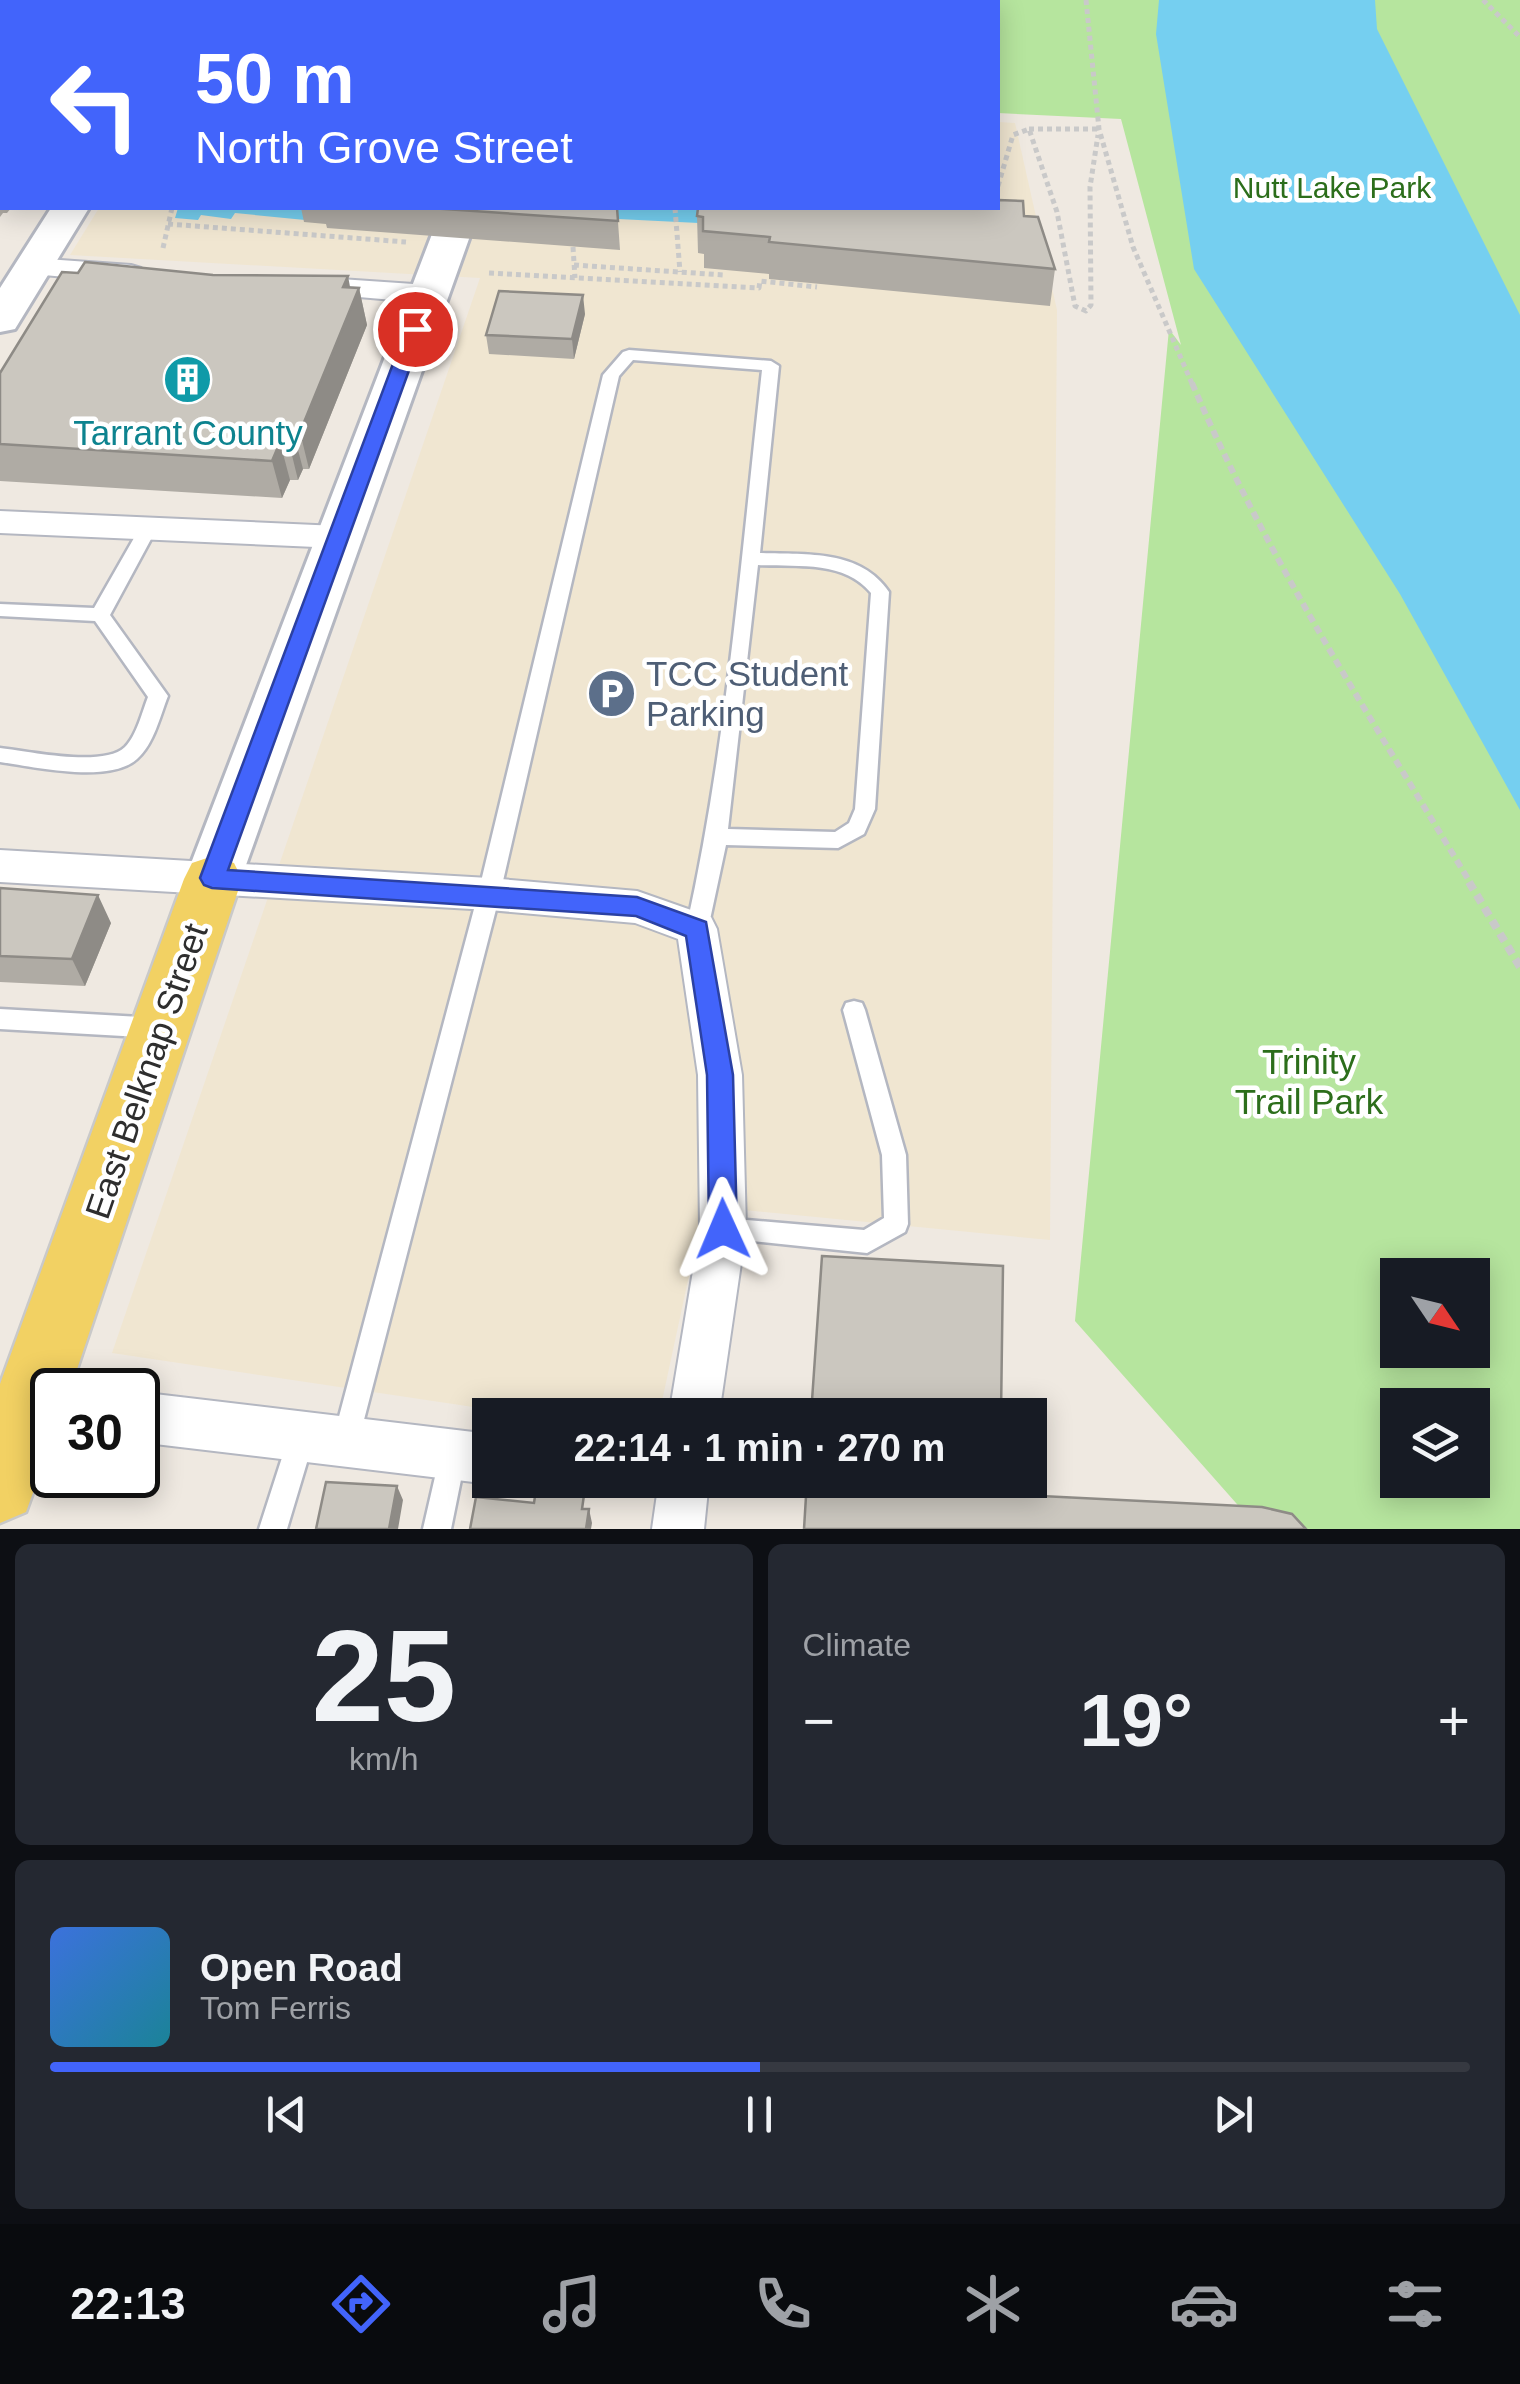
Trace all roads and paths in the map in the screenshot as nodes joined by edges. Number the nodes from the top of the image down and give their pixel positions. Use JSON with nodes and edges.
{"nodes":[{"id":1,"x":1086,"y":0,"type":"edge"},
{"id":2,"x":1483,"y":0,"type":"edge"},
{"id":3,"x":1520,"y":36,"type":"edge"},
{"id":4,"x":1029,"y":129,"type":"junction"},
{"id":5,"x":1099,"y":129,"type":"junction"},
{"id":6,"x":1000,"y":179,"type":"edge"},
{"id":7,"x":68,"y":210,"type":"edge"},
{"id":8,"x":172,"y":210,"type":"edge"},
{"id":9,"x":675,"y":210,"type":"edge"},
{"id":10,"x":168,"y":224,"type":"junction"},
{"id":11,"x":440,"y":230,"type":"edge"},
{"id":12,"x":572,"y":247,"type":"edge"},
{"id":13,"x":165,"y":262,"type":"joint"},
{"id":14,"x":574,"y":265,"type":"junction"},
{"id":15,"x":16,"y":266,"type":"edge"},
{"id":16,"x":680,"y":272,"type":"junction"},
{"id":17,"x":489,"y":273,"type":"dead end"},
{"id":18,"x":724,"y":275,"type":"dead end"},
{"id":19,"x":575,"y":278,"type":"junction"},
{"id":20,"x":288,"y":284,"type":"edge"},
{"id":21,"x":817,"y":286,"type":"edge"},
{"id":22,"x":428,"y":294,"type":"junction"},
{"id":23,"x":0,"y":320,"type":"edge"},
{"id":24,"x":0,"y":522,"type":"edge"},
{"id":25,"x":148,"y":528,"type":"junction"},
{"id":26,"x":338,"y":537,"type":"junction"},
{"id":27,"x":752,"y":559,"type":"junction"},
{"id":28,"x":0,"y":610,"type":"edge"},
{"id":29,"x":100,"y":615,"type":"junction"},
{"id":30,"x":0,"y":756,"type":"edge"},
{"id":31,"x":717,"y":837,"type":"junction"},
{"id":32,"x":0,"y":866,"type":"edge"},
{"id":33,"x":212,"y":878,"type":"junction"},
{"id":34,"x":489,"y":894,"type":"junction"},
{"id":35,"x":697,"y":930,"type":"junction"},
{"id":36,"x":1520,"y":967,"type":"edge"},
{"id":37,"x":854,"y":1010,"type":"dead end"},
{"id":38,"x":0,"y":1019,"type":"edge"},
{"id":39,"x":161,"y":1028,"type":"junction"},
{"id":40,"x":723,"y":1229,"type":"junction"},
{"id":41,"x":697,"y":1398,"type":"edge"},
{"id":42,"x":28,"y":1404,"type":"edge"},
{"id":43,"x":160,"y":1420,"type":"edge"},
{"id":44,"x":323,"y":1440,"type":"junction"},
{"id":45,"x":471,"y":1457,"type":"edge"},
{"id":46,"x":0,"y":1486,"type":"edge"},
{"id":47,"x":682,"y":1498,"type":"edge"},
{"id":48,"x":272,"y":1529,"type":"edge"},
{"id":49,"x":437,"y":1529,"type":"edge"},
{"id":50,"x":678,"y":1529,"type":"edge"}],
"edges":[{"from":1,"to":5,"type":"path"},
{"from":2,"to":3,"type":"path"},
{"from":4,"to":5,"type":"path"},
{"from":4,"to":5,"type":"path"},
{"from":4,"to":6,"type":"path"},
{"from":5,"to":36,"type":"path"},
{"from":7,"to":15,"type":"main road"},
{"from":8,"to":10,"type":"path"},
{"from":9,"to":16,"type":"path"},
{"from":10,"to":11,"type":"path"},
{"from":10,"to":13,"type":"path"},
{"from":11,"to":22,"type":"main road","name":"East Belknap Street"},
{"from":12,"to":14,"type":"path"},
{"from":13,"to":15,"type":"street"},
{"from":14,"to":16,"type":"path"},
{"from":14,"to":19,"type":"path"},
{"from":15,"to":23,"type":"main road"},
{"from":16,"to":18,"type":"path"},
{"from":17,"to":19,"type":"path"},
{"from":19,"to":21,"type":"path"},
{"from":20,"to":22,"type":"street"},
{"from":22,"to":26,"type":"main road","name":"East Belknap Street"},
{"from":24,"to":25,"type":"street"},
{"from":25,"to":26,"type":"street"},
{"from":25,"to":29,"type":"lane"},
{"from":26,"to":33,"type":"main road","name":"East Belknap Street"},
{"from":27,"to":31,"type":"lane"},
{"from":27,"to":31,"type":"lane"},
{"from":27,"to":34,"type":"lane"},
{"from":28,"to":29,"type":"lane"},
{"from":29,"to":30,"type":"lane"},
{"from":31,"to":35,"type":"lane"},
{"from":32,"to":33,"type":"street"},
{"from":33,"to":34,"type":"street"},
{"from":33,"to":39,"type":"main road","name":"East Belknap Street"},
{"from":34,"to":35,"type":"street"},
{"from":34,"to":44,"type":"lane"},
{"from":35,"to":40,"type":"street"},
{"from":37,"to":40,"type":"lane"},
{"from":38,"to":39,"type":"lane"},
{"from":39,"to":42,"type":"main road","name":"East Belknap Street"},
{"from":40,"to":41,"type":"street"},
{"from":42,"to":46,"type":"main road","name":"East Belknap Street"},
{"from":43,"to":44,"type":"street"},
{"from":44,"to":45,"type":"street"},
{"from":44,"to":48,"type":"lane"},
{"from":45,"to":49,"type":"lane"},
{"from":47,"to":50,"type":"street"}]}
